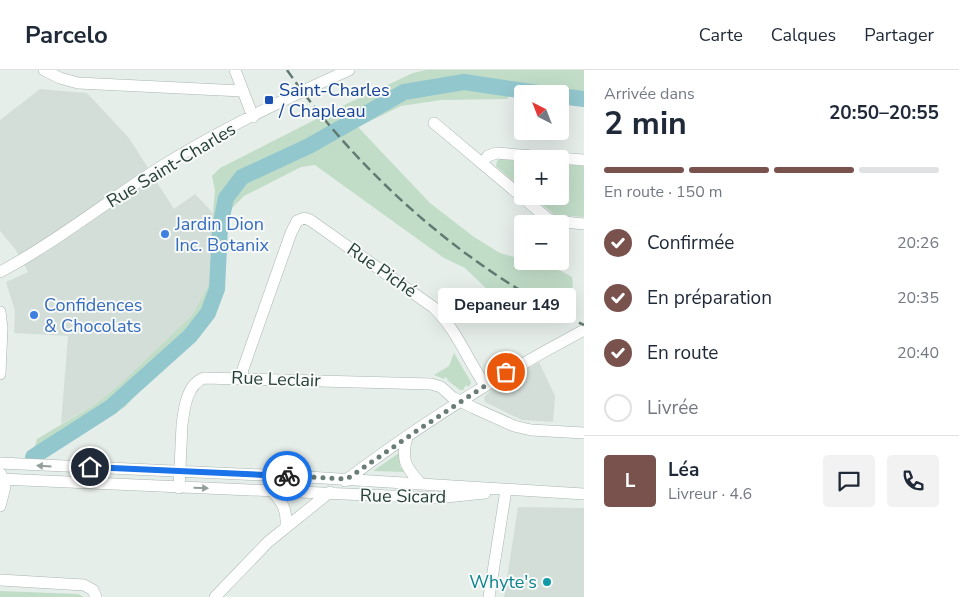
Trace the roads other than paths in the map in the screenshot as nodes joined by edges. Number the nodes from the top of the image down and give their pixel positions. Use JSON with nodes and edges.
{"nodes":[{"id":1,"x":44,"y":70,"type":"edge"},
{"id":2,"x":235,"y":70,"type":"edge"},
{"id":3,"x":349,"y":70,"type":"edge"},
{"id":4,"x":325,"y":75,"type":"edge"},
{"id":5,"x":242,"y":91,"type":"junction"},
{"id":6,"x":253,"y":117,"type":"junction"},
{"id":7,"x":434,"y":123,"type":"dead end"},
{"id":8,"x":584,"y":160,"type":"edge"},
{"id":9,"x":482,"y":163,"type":"junction"},
{"id":10,"x":584,"y":224,"type":"edge"},
{"id":11,"x":0,"y":272,"type":"edge"},
{"id":12,"x":0,"y":312,"type":"edge"},
{"id":13,"x":584,"y":330,"type":"edge"},
{"id":14,"x":0,"y":374,"type":"edge"},
{"id":15,"x":241,"y":379,"type":"junction"},
{"id":16,"x":485,"y":385,"type":"junction"},
{"id":17,"x":461,"y":401,"type":"junction"},
{"id":18,"x":584,"y":432,"type":"edge"},
{"id":19,"x":408,"y":437,"type":"junction"},
{"id":20,"x":0,"y":463,"type":"edge"},
{"id":21,"x":180,"y":471,"type":"junction"},
{"id":22,"x":1,"y":476,"type":"edge"},
{"id":23,"x":347,"y":479,"type":"junction"},
{"id":24,"x":420,"y":483,"type":"junction"},
{"id":25,"x":179,"y":488,"type":"junction"},
{"id":26,"x":506,"y":490,"type":"junction"},
{"id":27,"x":272,"y":491,"type":"junction"},
{"id":28,"x":328,"y":494,"type":"junction"},
{"id":29,"x":584,"y":494,"type":"edge"},
{"id":30,"x":0,"y":506,"type":"edge"},
{"id":31,"x":286,"y":526,"type":"junction"},
{"id":32,"x":0,"y":580,"type":"edge"},
{"id":33,"x":96,"y":597,"type":"edge"},
{"id":34,"x":215,"y":597,"type":"edge"},
{"id":35,"x":489,"y":597,"type":"edge"}],
"edges":[{"from":1,"to":5,"type":"street"},
{"from":2,"to":5,"type":"street"},
{"from":3,"to":4,"type":"street","name":"Rue Saint-Charles"},
{"from":4,"to":6,"type":"street","name":"Rue Saint-Charles"},
{"from":5,"to":6,"type":"street"},
{"from":6,"to":11,"type":"street","name":"Rue Saint-Charles"},
{"from":7,"to":9,"type":"street"},
{"from":8,"to":9,"type":"street"},
{"from":9,"to":10,"type":"street"},
{"from":12,"to":14,"type":"street"},
{"from":13,"to":16,"type":"street"},
{"from":15,"to":16,"type":"street","name":"Rue Piché"},
{"from":15,"to":17,"type":"street","name":"Rue Leclair"},
{"from":15,"to":21,"type":"street","name":"Rue Leclair"},
{"from":16,"to":17,"type":"street"},
{"from":17,"to":18,"type":"street","name":"Rue Leclair"},
{"from":17,"to":19,"type":"street"},
{"from":19,"to":23,"type":"street"},
{"from":19,"to":24,"type":"street"},
{"from":21,"to":20,"type":"street","name":"Rue Sicard","one_way":true},
{"from":21,"to":23,"type":"street","name":"Rue Sicard"},
{"from":21,"to":25,"type":"street","name":"Rue Leclair"},
{"from":22,"to":25,"type":"street","name":"Rue Sicard"},
{"from":22,"to":30,"type":"street"},
{"from":23,"to":24,"type":"street","name":"Rue Sicard"},
{"from":23,"to":28,"type":"street"},
{"from":24,"to":26,"type":"street","name":"Rue Sicard"},
{"from":25,"to":27,"type":"street","name":"Rue Sicard","one_way":true},
{"from":26,"to":28,"type":"street","name":"Rue Sicard"},
{"from":26,"to":29,"type":"street","name":"Rue Sicard"},
{"from":26,"to":35,"type":"street"},
{"from":27,"to":28,"type":"street","name":"Rue Sicard"},
{"from":27,"to":31,"type":"street"},
{"from":28,"to":31,"type":"street"},
{"from":31,"to":34,"type":"street"},
{"from":32,"to":33,"type":"street"}]}
